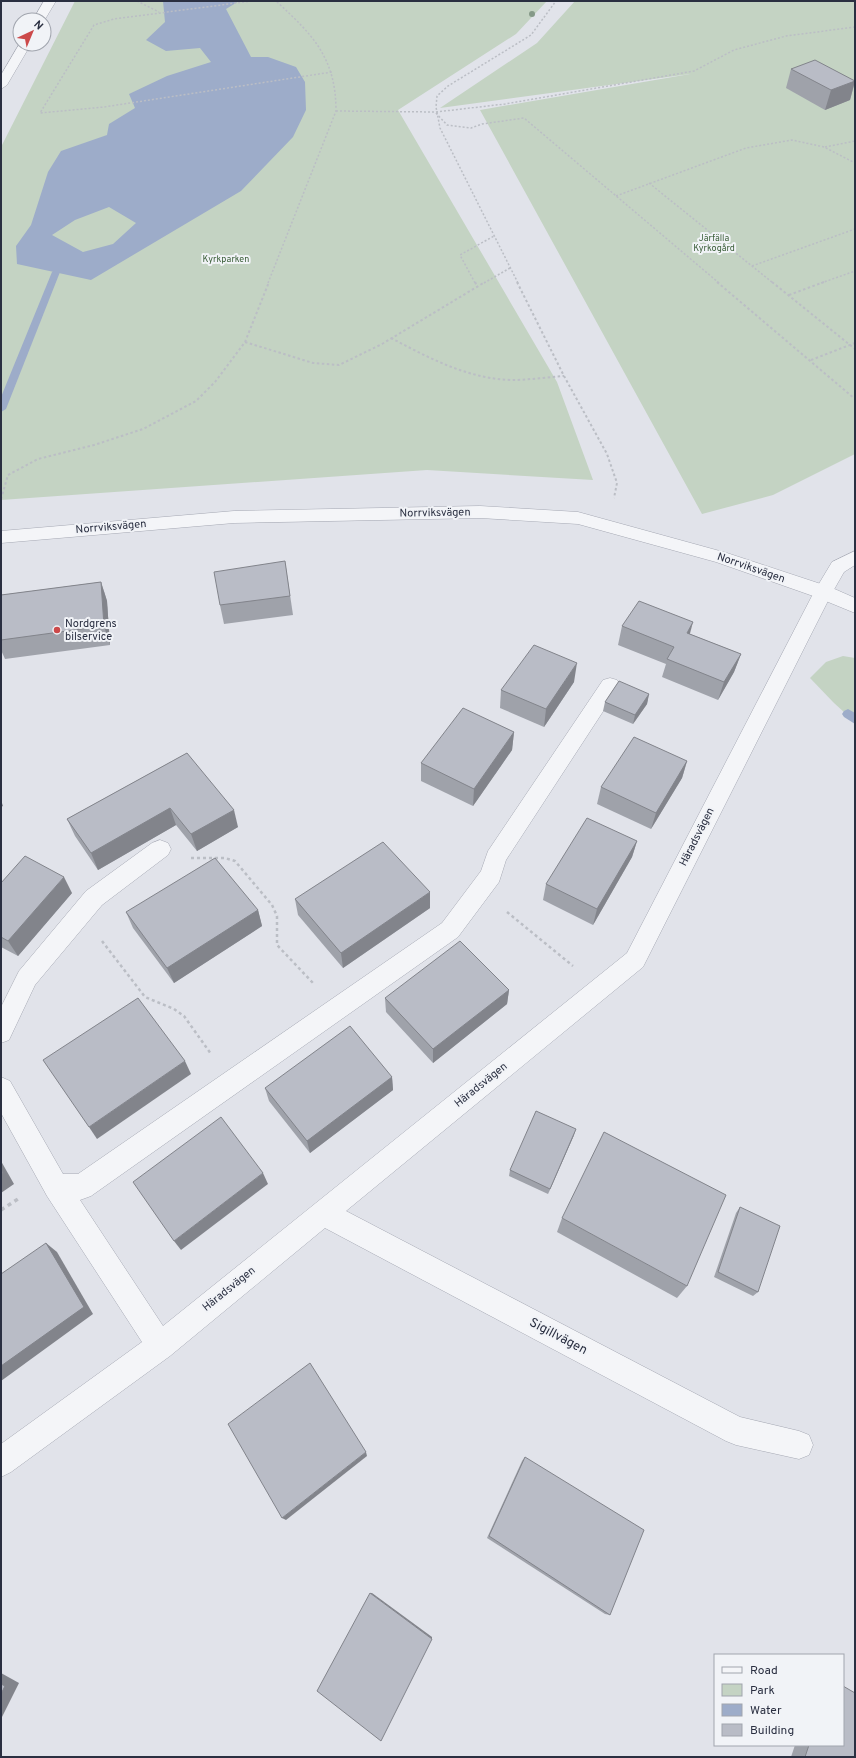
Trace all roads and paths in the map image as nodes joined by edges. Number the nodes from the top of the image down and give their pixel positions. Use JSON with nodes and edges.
{"nodes":[{"id":1,"x":50,"y":1,"type":"edge"},
{"id":2,"x":137,"y":1,"type":"edge"},
{"id":3,"x":252,"y":1,"type":"edge"},
{"id":4,"x":276,"y":1,"type":"edge"},
{"id":5,"x":556,"y":1,"type":"edge"},
{"id":6,"x":246,"y":2,"type":"edge"},
{"id":7,"x":44,"y":12,"type":"edge"},
{"id":8,"x":159,"y":13,"type":"junction"},
{"id":9,"x":855,"y":27,"type":"edge"},
{"id":10,"x":20,"y":52,"type":"edge"},
{"id":11,"x":332,"y":72,"type":"junction"},
{"id":12,"x":1,"y":85,"type":"edge"},
{"id":13,"x":336,"y":111,"type":"junction"},
{"id":14,"x":436,"y":112,"type":"junction"},
{"id":15,"x":855,"y":141,"type":"edge"},
{"id":16,"x":824,"y":147,"type":"junction"},
{"id":17,"x":855,"y":163,"type":"edge"},
{"id":18,"x":649,"y":184,"type":"junction"},
{"id":19,"x":616,"y":196,"type":"junction"},
{"id":20,"x":855,"y":229,"type":"edge"},
{"id":21,"x":494,"y":236,"type":"junction"},
{"id":22,"x":752,"y":266,"type":"junction"},
{"id":23,"x":510,"y":268,"type":"junction"},
{"id":24,"x":855,"y":271,"type":"edge"},
{"id":25,"x":477,"y":286,"type":"junction"},
{"id":26,"x":789,"y":295,"type":"junction"},
{"id":27,"x":391,"y":338,"type":"junction"},
{"id":28,"x":245,"y":342,"type":"junction"},
{"id":29,"x":855,"y":343,"type":"edge"},
{"id":30,"x":850,"y":345,"type":"junction"},
{"id":31,"x":855,"y":350,"type":"edge"},
{"id":32,"x":810,"y":360,"type":"junction"},
{"id":33,"x":564,"y":376,"type":"junction"},
{"id":34,"x":855,"y":399,"type":"edge"},
{"id":35,"x":1,"y":499,"type":"edge"},
{"id":36,"x":614,"y":499,"type":"dead end"},
{"id":37,"x":1,"y":537,"type":"edge"},
{"id":38,"x":855,"y":557,"type":"edge"},
{"id":39,"x":823,"y":592,"type":"junction"},
{"id":40,"x":855,"y":606,"type":"edge"},
{"id":41,"x":610,"y":684,"type":"dead end"},
{"id":42,"x":160,"y":849,"type":"joint"},
{"id":43,"x":491,"y":875,"type":"junction"},
{"id":44,"x":75,"y":921,"type":"junction"},
{"id":45,"x":578,"y":970,"type":"dead end"},
{"id":46,"x":336,"y":1009,"type":"junction"},
{"id":47,"x":1,"y":1032,"type":"edge"},
{"id":48,"x":231,"y":1082,"type":"junction"},
{"id":49,"x":1,"y":1089,"type":"edge"},
{"id":50,"x":56,"y":1187,"type":"junction"},
{"id":51,"x":323,"y":1213,"type":"junction"},
{"id":52,"x":160,"y":1346,"type":"junction"},
{"id":53,"x":799,"y":1445,"type":"dead end"},
{"id":54,"x":1,"y":1462,"type":"edge"}],
"edges":[{"from":1,"to":7,"type":"street"},
{"from":2,"to":8,"type":"path"},
{"from":3,"to":6,"type":"path"},
{"from":4,"to":11,"type":"path"},
{"from":5,"to":14,"type":"path"},
{"from":6,"to":8,"type":"path"},
{"from":8,"to":11,"type":"path"},
{"from":9,"to":14,"type":"path"},
{"from":10,"to":12,"type":"street"},
{"from":11,"to":13,"type":"path"},
{"from":13,"to":14,"type":"path"},
{"from":13,"to":28,"type":"path"},
{"from":14,"to":19,"type":"path"},
{"from":14,"to":21,"type":"path"},
{"from":15,"to":16,"type":"path"},
{"from":16,"to":17,"type":"path"},
{"from":16,"to":18,"type":"path"},
{"from":18,"to":19,"type":"path"},
{"from":18,"to":22,"type":"path"},
{"from":19,"to":32,"type":"path"},
{"from":20,"to":22,"type":"path"},
{"from":21,"to":23,"type":"path"},
{"from":21,"to":25,"type":"path"},
{"from":22,"to":26,"type":"path"},
{"from":23,"to":25,"type":"path"},
{"from":23,"to":33,"type":"path"},
{"from":24,"to":26,"type":"path"},
{"from":25,"to":27,"type":"path"},
{"from":26,"to":30,"type":"path"},
{"from":27,"to":28,"type":"path"},
{"from":27,"to":33,"type":"path"},
{"from":28,"to":35,"type":"path"},
{"from":29,"to":30,"type":"path"},
{"from":30,"to":31,"type":"path"},
{"from":30,"to":32,"type":"path"},
{"from":32,"to":34,"type":"path"},
{"from":33,"to":36,"type":"path"},
{"from":37,"to":39,"type":"street","name":"Norrviksvägen"},
{"from":38,"to":39,"type":"street","name":"Häradsvägen"},
{"from":39,"to":40,"type":"street","name":"Norrviksvägen"},
{"from":39,"to":51,"type":"street","name":"Häradsvägen"},
{"from":41,"to":43,"type":"street"},
{"from":42,"to":44,"type":"street"},
{"from":42,"to":46,"type":"path"},
{"from":43,"to":45,"type":"path"},
{"from":43,"to":46,"type":"street"},
{"from":44,"to":47,"type":"street"},
{"from":44,"to":48,"type":"path"},
{"from":46,"to":48,"type":"street"},
{"from":48,"to":50,"type":"street"},
{"from":49,"to":50,"type":"street"},
{"from":50,"to":52,"type":"street"},
{"from":51,"to":52,"type":"street","name":"Häradsvägen"},
{"from":51,"to":53,"type":"street","name":"Sigillvägen"},
{"from":52,"to":54,"type":"street","name":"Häradsvägen"}]}
